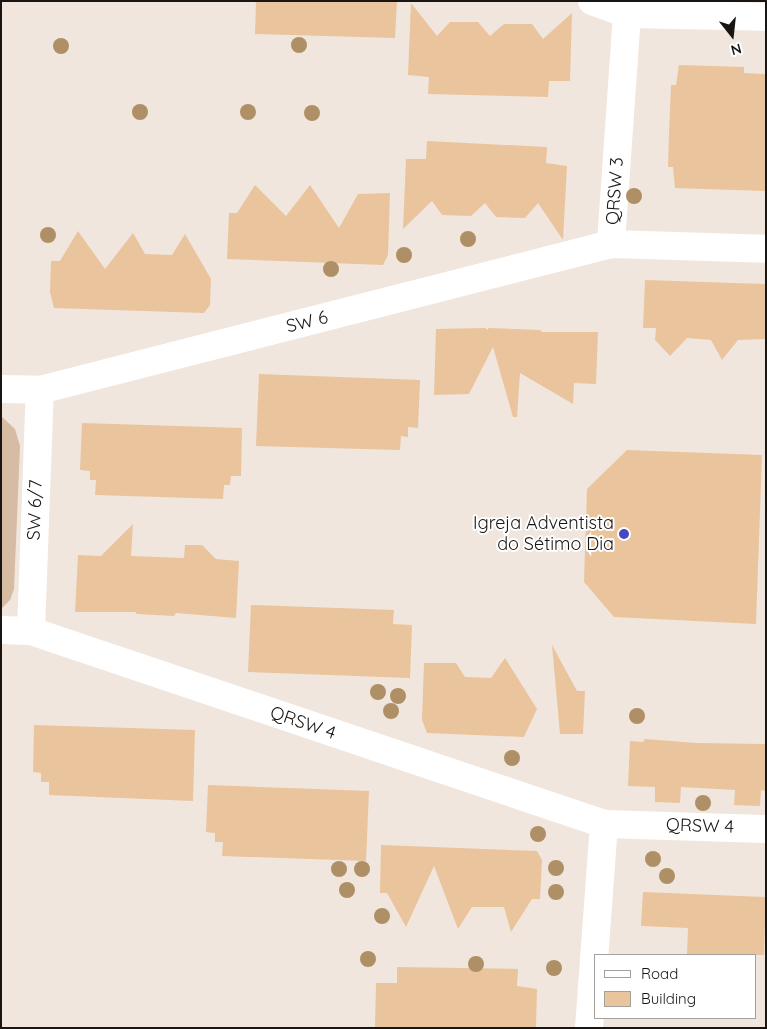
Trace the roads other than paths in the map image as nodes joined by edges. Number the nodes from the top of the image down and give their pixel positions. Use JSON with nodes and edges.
{"nodes":[{"id":1,"x":592,"y":1,"type":"edge"},
{"id":2,"x":627,"y":14,"type":"junction"},
{"id":3,"x":766,"y":17,"type":"edge"},
{"id":4,"x":611,"y":244,"type":"junction"},
{"id":5,"x":766,"y":249,"type":"edge"},
{"id":6,"x":1,"y":388,"type":"edge"},
{"id":7,"x":40,"y":390,"type":"junction"},
{"id":8,"x":1,"y":630,"type":"edge"},
{"id":9,"x":31,"y":631,"type":"junction"},
{"id":10,"x":604,"y":824,"type":"junction"},
{"id":11,"x":766,"y":829,"type":"edge"},
{"id":12,"x":594,"y":954,"type":"edge"},
{"id":13,"x":594,"y":960,"type":"edge"},
{"id":14,"x":589,"y":1028,"type":"edge"}],
"edges":[{"from":1,"to":2,"type":"street"},
{"from":2,"to":3,"type":"street"},
{"from":2,"to":4,"type":"street","name":"QRSW 3"},
{"from":4,"to":5,"type":"street","name":"QRSW 3"},
{"from":4,"to":7,"type":"street","name":"SW 6"},
{"from":6,"to":7,"type":"street","name":"SW 6"},
{"from":7,"to":9,"type":"street","name":"SW 6/7"},
{"from":8,"to":9,"type":"street","name":"QRSW 4"},
{"from":9,"to":10,"type":"street","name":"QRSW 4"},
{"from":10,"to":11,"type":"street","name":"QRSW 4"},
{"from":10,"to":12,"type":"street"},
{"from":13,"to":14,"type":"street"}]}
